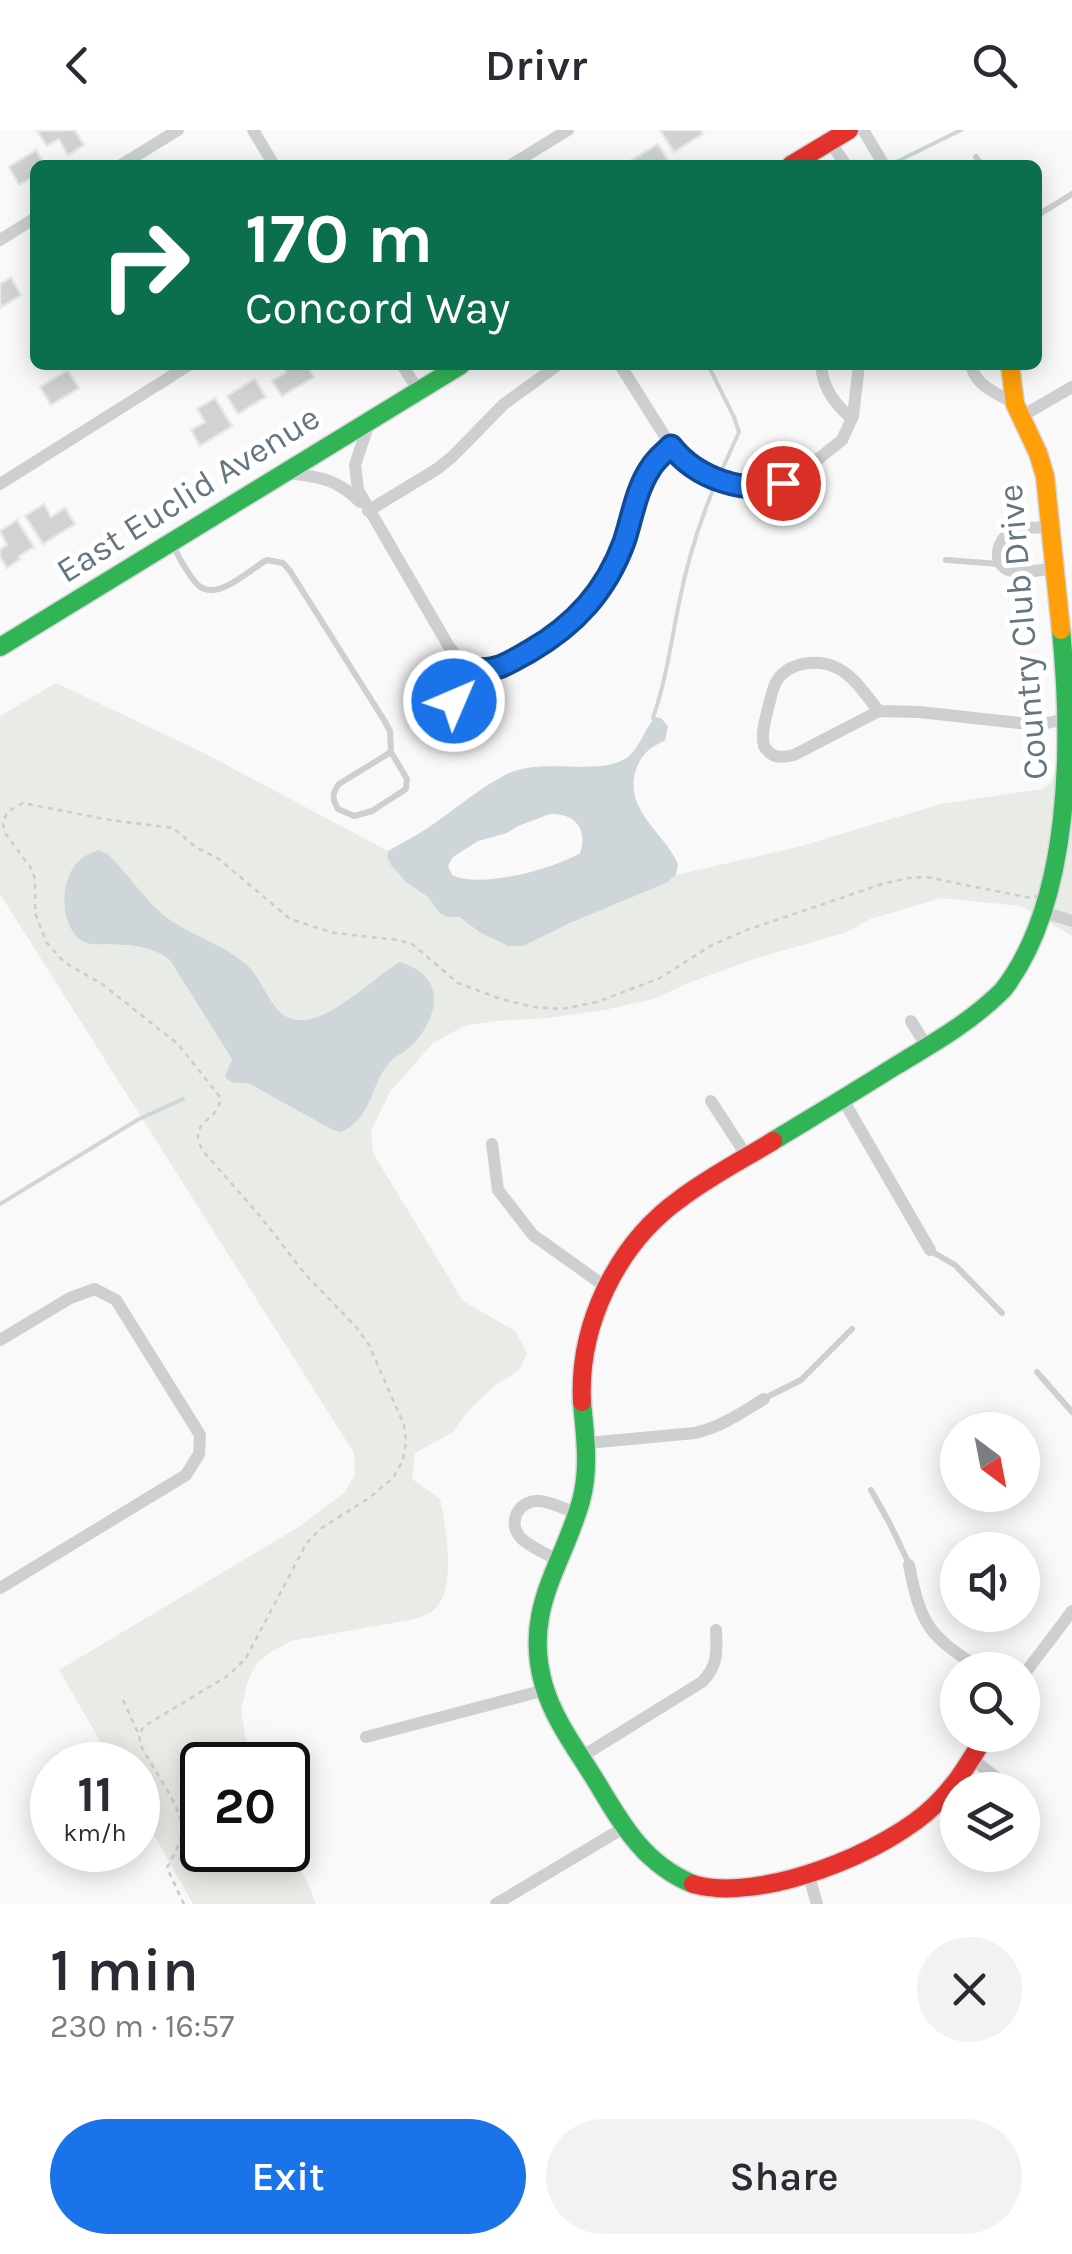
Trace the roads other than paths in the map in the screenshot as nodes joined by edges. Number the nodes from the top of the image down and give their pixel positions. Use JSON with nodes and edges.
{"nodes":[{"id":1,"x":178,"y":130,"type":"edge"},
{"id":2,"x":252,"y":130,"type":"edge"},
{"id":3,"x":568,"y":130,"type":"edge"},
{"id":4,"x":848,"y":130,"type":"edge"},
{"id":5,"x":862,"y":130,"type":"edge"},
{"id":6,"x":830,"y":142,"type":"junction"},
{"id":7,"x":976,"y":157,"type":"dead end"},
{"id":8,"x":129,"y":160,"type":"edge"},
{"id":9,"x":271,"y":160,"type":"edge"},
{"id":10,"x":519,"y":160,"type":"edge"},
{"id":11,"x":799,"y":160,"type":"edge"},
{"id":12,"x":843,"y":160,"type":"edge"},
{"id":13,"x":881,"y":160,"type":"edge"},
{"id":14,"x":978,"y":160,"type":"edge"},
{"id":15,"x":1072,"y":194,"type":"edge"},
{"id":16,"x":1042,"y":213,"type":"edge"},
{"id":17,"x":30,"y":221,"type":"edge"},
{"id":18,"x":0,"y":240,"type":"edge"},
{"id":19,"x":182,"y":370,"type":"edge"},
{"id":20,"x":405,"y":370,"type":"edge"},
{"id":21,"x":453,"y":370,"type":"edge"},
{"id":22,"x":551,"y":370,"type":"edge"},
{"id":23,"x":623,"y":370,"type":"edge"},
{"id":24,"x":822,"y":370,"type":"edge"},
{"id":25,"x":858,"y":370,"type":"edge"},
{"id":26,"x":972,"y":370,"type":"edge"},
{"id":27,"x":1011,"y":370,"type":"edge"},
{"id":28,"x":1072,"y":387,"type":"edge"},
{"id":29,"x":419,"y":391,"type":"junction"},
{"id":30,"x":1019,"y":410,"type":"junction"},
{"id":31,"x":852,"y":419,"type":"junction"},
{"id":32,"x":370,"y":421,"type":"junction"},
{"id":33,"x":671,"y":446,"type":"junction"},
{"id":34,"x":286,"y":472,"type":"junction"},
{"id":35,"x":0,"y":484,"type":"edge"},
{"id":36,"x":368,"y":511,"type":"junction"},
{"id":37,"x":1051,"y":528,"type":"junction"},
{"id":38,"x":170,"y":543,"type":"junction"},
{"id":39,"x":946,"y":560,"type":"dead end"},
{"id":40,"x":1001,"y":564,"type":"junction"},
{"id":41,"x":1054,"y":568,"type":"junction"},
{"id":42,"x":1065,"y":588,"type":"edge"},
{"id":43,"x":0,"y":648,"type":"edge"},
{"id":44,"x":473,"y":669,"type":"junction"},
{"id":45,"x":879,"y":711,"type":"junction"},
{"id":46,"x":1070,"y":718,"type":"edge"},
{"id":47,"x":422,"y":721,"type":"dead end"},
{"id":48,"x":391,"y":752,"type":"junction"},
{"id":49,"x":1050,"y":914,"type":"junction"},
{"id":50,"x":1072,"y":921,"type":"edge"},
{"id":51,"x":911,"y":1021,"type":"dead end"},
{"id":52,"x":927,"y":1048,"type":"junction"},
{"id":53,"x":842,"y":1098,"type":"junction"},
{"id":54,"x":711,"y":1102,"type":"dead end"},
{"id":55,"x":492,"y":1144,"type":"dead end"},
{"id":56,"x":748,"y":1158,"type":"junction"},
{"id":57,"x":930,"y":1250,"type":"joint"},
{"id":58,"x":606,"y":1287,"type":"junction"},
{"id":59,"x":1002,"y":1313,"type":"dead end"},
{"id":60,"x":852,"y":1329,"type":"dead end"},
{"id":61,"x":0,"y":1340,"type":"edge"},
{"id":62,"x":1036,"y":1372,"type":"dead end"},
{"id":63,"x":764,"y":1399,"type":"joint"},
{"id":64,"x":1072,"y":1412,"type":"edge"},
{"id":65,"x":587,"y":1443,"type":"junction"},
{"id":66,"x":871,"y":1490,"type":"dead end"},
{"id":67,"x":578,"y":1514,"type":"junction"},
{"id":68,"x":558,"y":1560,"type":"junction"},
{"id":69,"x":909,"y":1566,"type":"joint"},
{"id":70,"x":0,"y":1588,"type":"edge"},
{"id":71,"x":1072,"y":1612,"type":"edge"},
{"id":72,"x":716,"y":1630,"type":"dead end"},
{"id":73,"x":957,"y":1652,"type":"edge"},
{"id":74,"x":1040,"y":1654,"type":"edge"},
{"id":75,"x":545,"y":1690,"type":"junction"},
{"id":76,"x":366,"y":1737,"type":"dead end"},
{"id":77,"x":976,"y":1752,"type":"edge"},
{"id":78,"x":581,"y":1758,"type":"junction"},
{"id":79,"x":972,"y":1758,"type":"junction"},
{"id":80,"x":990,"y":1772,"type":"edge"},
{"id":81,"x":624,"y":1827,"type":"junction"},
{"id":82,"x":808,"y":1873,"type":"junction"},
{"id":83,"x":496,"y":1904,"type":"edge"},
{"id":84,"x":816,"y":1904,"type":"edge"}],
"edges":[{"from":1,"to":8,"type":"street"},
{"from":2,"to":9,"type":"street"},
{"from":3,"to":10,"type":"street"},
{"from":4,"to":6,"type":"street"},
{"from":5,"to":13,"type":"street"},
{"from":6,"to":11,"type":"street"},
{"from":6,"to":12,"type":"street"},
{"from":7,"to":14,"type":"lane"},
{"from":15,"to":16,"type":"lane"},
{"from":17,"to":18,"type":"street"},
{"from":19,"to":35,"type":"street"},
{"from":20,"to":29,"type":"street"},
{"from":21,"to":29,"type":"street","name":"East Euclid Avenue"},
{"from":22,"to":36,"type":"street"},
{"from":23,"to":33,"type":"street"},
{"from":24,"to":31,"type":"street"},
{"from":25,"to":31,"type":"street"},
{"from":26,"to":30,"type":"street"},
{"from":27,"to":30,"type":"street","name":"Country Club Drive"},
{"from":28,"to":30,"type":"street"},
{"from":29,"to":32,"type":"street","name":"East Euclid Avenue"},
{"from":30,"to":37,"type":"street","name":"Country Club Drive"},
{"from":31,"to":33,"type":"street"},
{"from":32,"to":34,"type":"street","name":"East Euclid Avenue"},
{"from":32,"to":36,"type":"street"},
{"from":33,"to":44,"type":"street"},
{"from":34,"to":36,"type":"street"},
{"from":34,"to":38,"type":"street","name":"East Euclid Avenue"},
{"from":36,"to":44,"type":"street"},
{"from":37,"to":40,"type":"street"},
{"from":37,"to":41,"type":"street","name":"Country Club Drive"},
{"from":38,"to":43,"type":"street","name":"East Euclid Avenue"},
{"from":38,"to":48,"type":"lane"},
{"from":39,"to":40,"type":"lane"},
{"from":40,"to":41,"type":"street"},
{"from":41,"to":42,"type":"street","name":"Country Club Drive"},
{"from":42,"to":46,"type":"street","name":"Country Club Drive"},
{"from":44,"to":47,"type":"lane"},
{"from":45,"to":45,"type":"street"},
{"from":45,"to":46,"type":"street"},
{"from":46,"to":49,"type":"street","name":"Country Club Drive"},
{"from":48,"to":48,"type":"lane"},
{"from":49,"to":50,"type":"street"},
{"from":49,"to":52,"type":"street","name":"Country Club Drive"},
{"from":51,"to":52,"type":"street"},
{"from":52,"to":53,"type":"street","name":"Country Club Drive"},
{"from":53,"to":56,"type":"street","name":"Country Club Drive"},
{"from":53,"to":57,"type":"street"},
{"from":54,"to":56,"type":"street"},
{"from":55,"to":58,"type":"street"},
{"from":56,"to":58,"type":"street","name":"Country Club Drive"},
{"from":57,"to":59,"type":"lane"},
{"from":58,"to":65,"type":"street","name":"Country Club Drive"},
{"from":60,"to":63,"type":"lane"},
{"from":61,"to":70,"type":"street"},
{"from":62,"to":64,"type":"lane"},
{"from":63,"to":65,"type":"street"},
{"from":65,"to":67,"type":"street","name":"Country Club Drive"},
{"from":66,"to":69,"type":"lane"},
{"from":67,"to":68,"type":"street","name":"Country Club Drive"},
{"from":67,"to":68,"type":"street"},
{"from":68,"to":75,"type":"street","name":"Country Club Drive"},
{"from":69,"to":73,"type":"street"},
{"from":71,"to":74,"type":"street"},
{"from":72,"to":78,"type":"street"},
{"from":75,"to":76,"type":"street"},
{"from":75,"to":78,"type":"street","name":"Country Club Drive"},
{"from":77,"to":79,"type":"street","name":"Country Club Drive"},
{"from":78,"to":81,"type":"street","name":"Country Club Drive"},
{"from":79,"to":80,"type":"street"},
{"from":79,"to":82,"type":"street","name":"Country Club Drive"},
{"from":81,"to":82,"type":"street","name":"Country Club Drive"},
{"from":81,"to":83,"type":"street"},
{"from":82,"to":84,"type":"street"}]}
